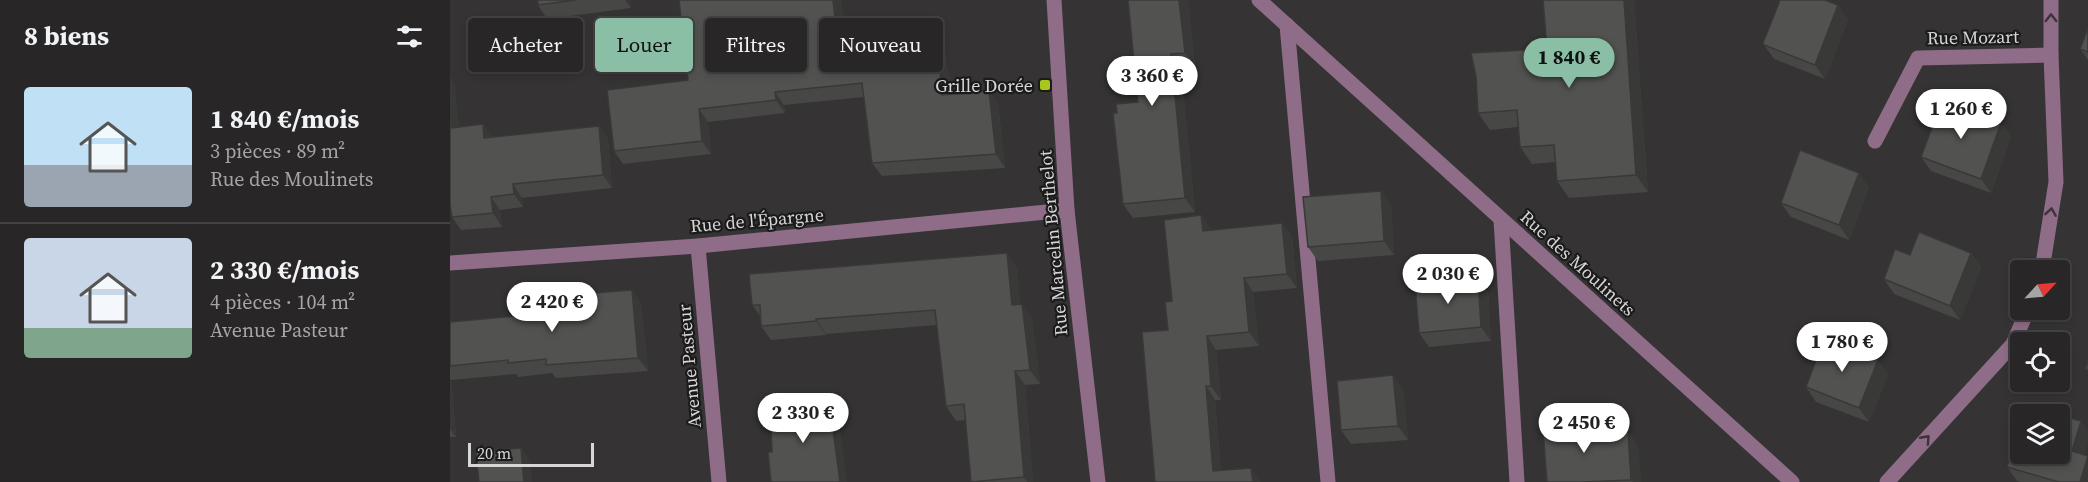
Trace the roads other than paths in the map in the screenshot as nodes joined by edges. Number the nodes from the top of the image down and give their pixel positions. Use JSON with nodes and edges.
{"nodes":[{"id":1,"x":1054,"y":0,"type":"edge"},
{"id":2,"x":1259,"y":0,"type":"edge"},
{"id":3,"x":2052,"y":0,"type":"edge"},
{"id":4,"x":1287,"y":25,"type":"junction"},
{"id":5,"x":2051,"y":55,"type":"junction"},
{"id":6,"x":1875,"y":141,"type":"dead end"},
{"id":7,"x":1067,"y":210,"type":"junction"},
{"id":8,"x":1501,"y":220,"type":"junction"},
{"id":9,"x":698,"y":246,"type":"junction"},
{"id":10,"x":2044,"y":260,"type":"edge"},
{"id":11,"x":450,"y":263,"type":"edge"},
{"id":12,"x":2023,"y":320,"type":"edge"},
{"id":13,"x":718,"y":482,"type":"edge"},
{"id":14,"x":1098,"y":482,"type":"edge"},
{"id":15,"x":1328,"y":482,"type":"edge"},
{"id":16,"x":1517,"y":482,"type":"edge"},
{"id":17,"x":1792,"y":482,"type":"edge"},
{"id":18,"x":1887,"y":482,"type":"edge"}],
"edges":[{"from":1,"to":7,"type":"street","name":"Rue Marcelin Berthelot"},
{"from":2,"to":4,"type":"street","name":"Rue des Moulinets"},
{"from":5,"to":3,"type":"street","one_way":true},
{"from":4,"to":8,"type":"street","name":"Rue des Moulinets"},
{"from":4,"to":15,"type":"street"},
{"from":5,"to":6,"type":"street","name":"Rue Mozart"},
{"from":10,"to":5,"type":"street","one_way":true},
{"from":7,"to":9,"type":"street","name":"Rue de l'Épargne"},
{"from":7,"to":14,"type":"street","name":"Rue Marcelin Berthelot"},
{"from":8,"to":16,"type":"street"},
{"from":8,"to":17,"type":"street","name":"Rue des Moulinets"},
{"from":9,"to":11,"type":"street","name":"Rue de l'Épargne"},
{"from":9,"to":13,"type":"street","name":"Avenue Pasteur"},
{"from":18,"to":12,"type":"street","one_way":true}]}
